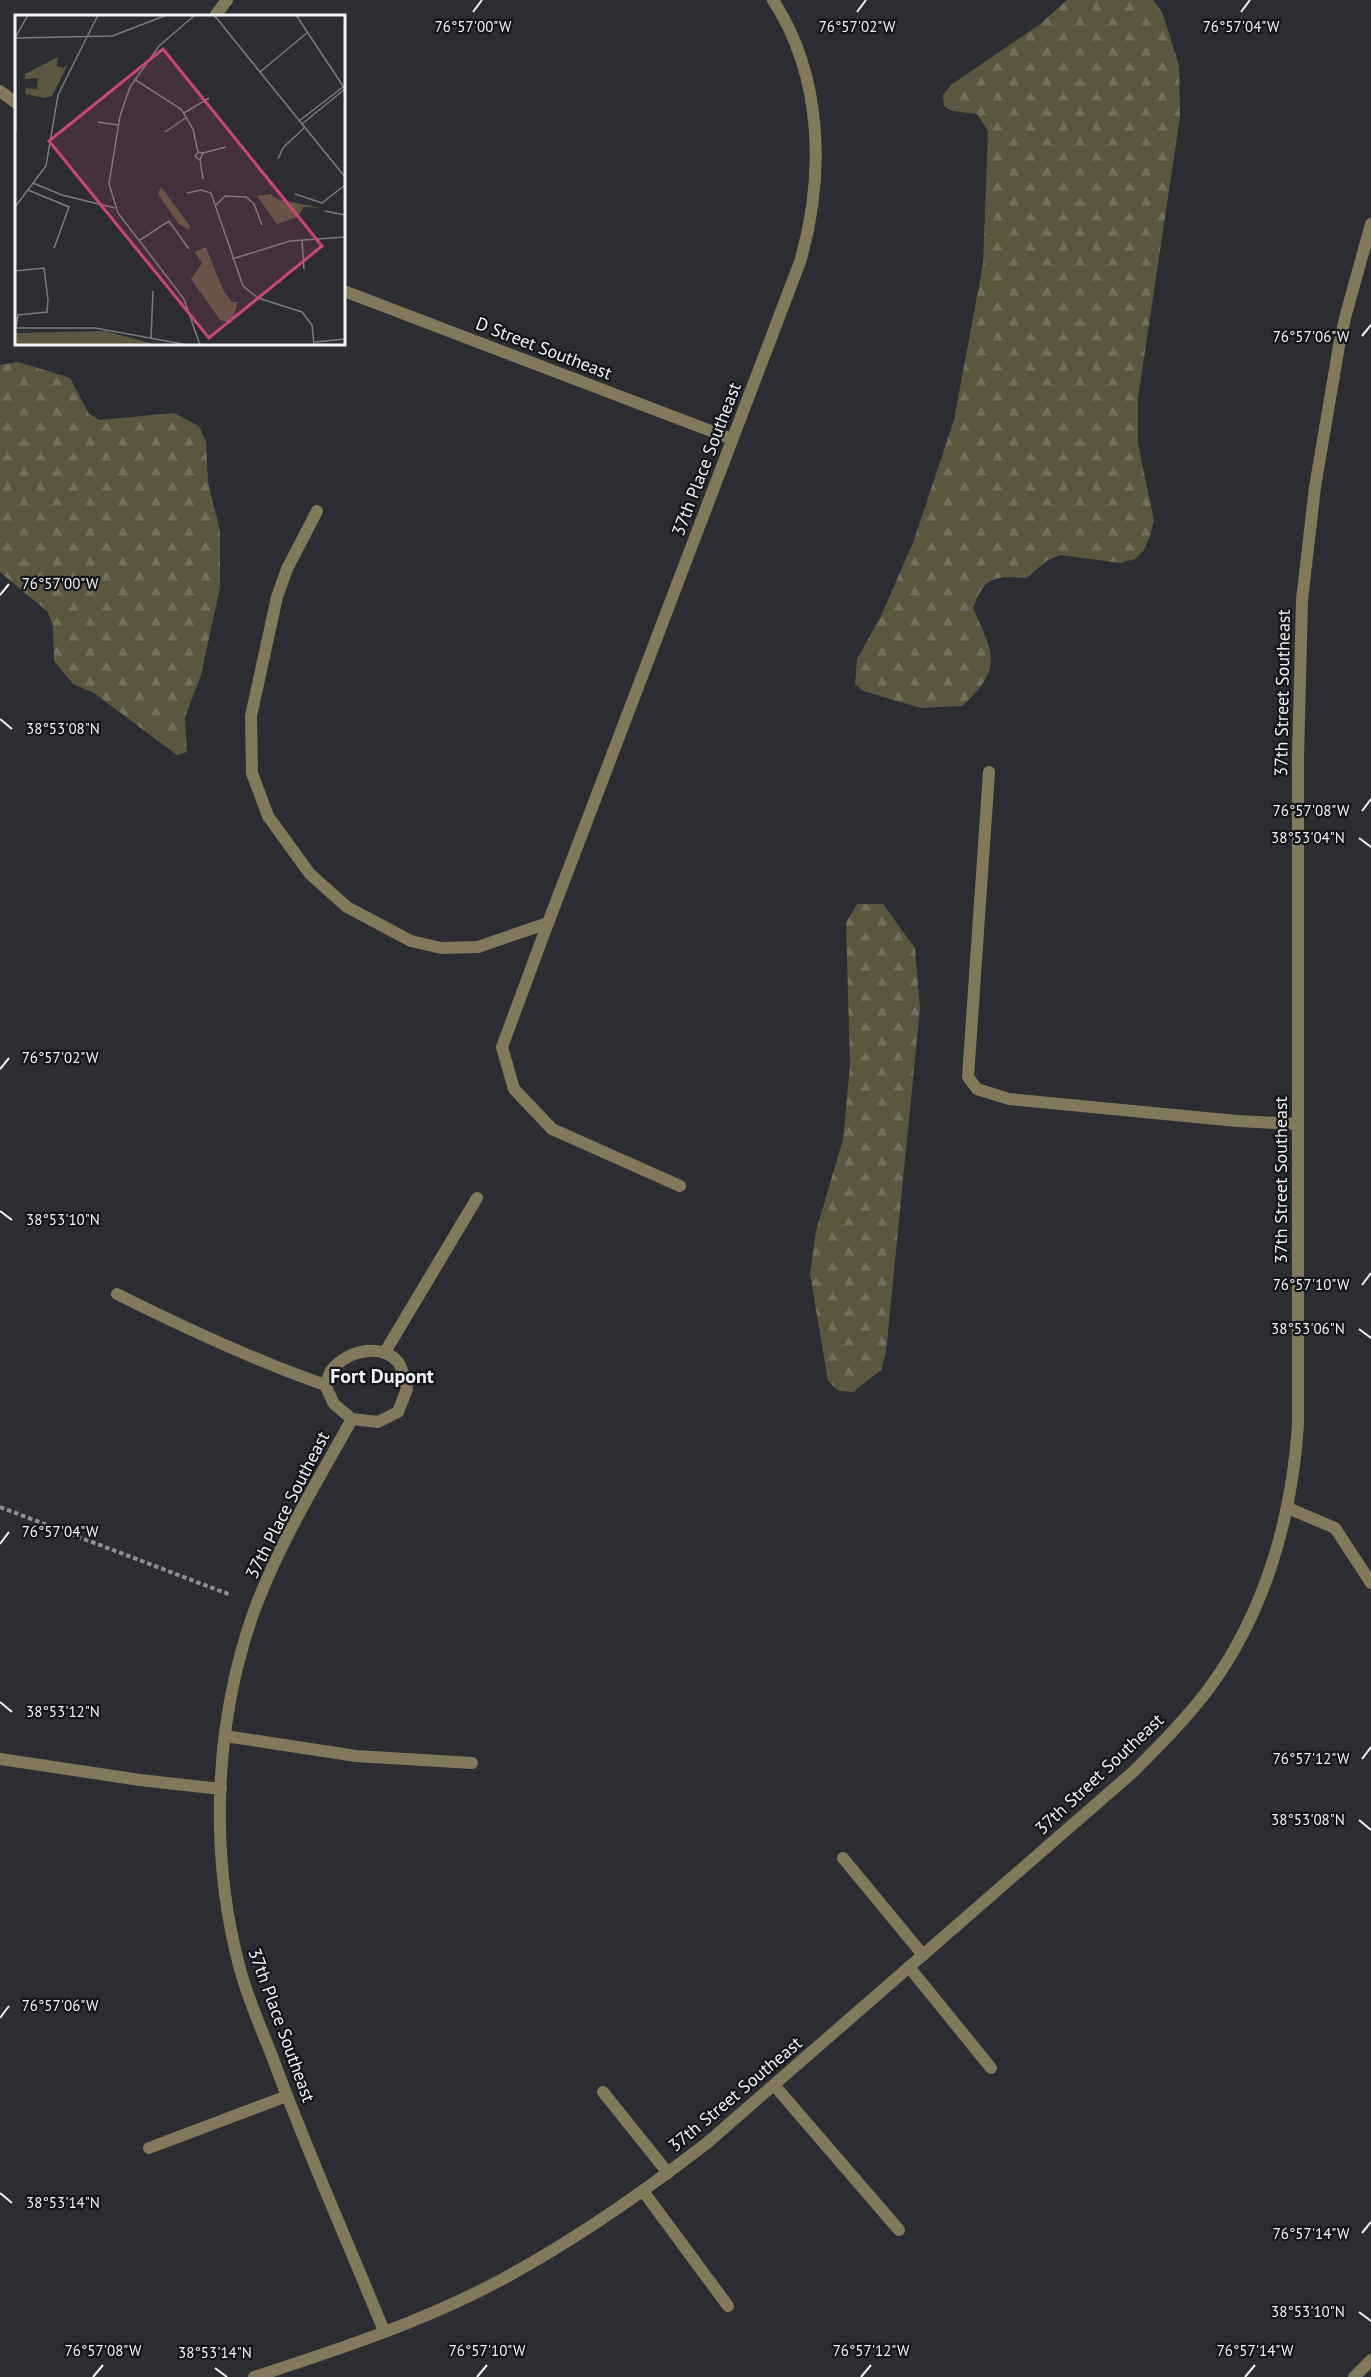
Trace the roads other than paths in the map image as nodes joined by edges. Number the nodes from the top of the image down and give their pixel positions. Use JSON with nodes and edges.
{"nodes":[{"id":1,"x":227,"y":0,"type":"edge"},
{"id":2,"x":773,"y":0,"type":"edge"},
{"id":3,"x":216,"y":15,"type":"edge"},
{"id":4,"x":0,"y":91,"type":"edge"},
{"id":5,"x":15,"y":102,"type":"edge"},
{"id":6,"x":1371,"y":224,"type":"edge"},
{"id":7,"x":345,"y":291,"type":"edge"},
{"id":8,"x":732,"y":439,"type":"junction"},
{"id":9,"x":317,"y":511,"type":"dead end"},
{"id":10,"x":989,"y":772,"type":"dead end"},
{"id":11,"x":548,"y":923,"type":"junction"},
{"id":12,"x":1298,"y":1124,"type":"junction"},
{"id":13,"x":680,"y":1186,"type":"dead end"},
{"id":14,"x":477,"y":1198,"type":"dead end"},
{"id":15,"x":117,"y":1294,"type":"dead end"},
{"id":16,"x":385,"y":1352,"type":"junction"},
{"id":17,"x":325,"y":1384,"type":"junction"},
{"id":18,"x":352,"y":1419,"type":"junction"},
{"id":19,"x":1288,"y":1508,"type":"junction"},
{"id":20,"x":1371,"y":1583,"type":"edge"},
{"id":21,"x":225,"y":1736,"type":"junction"},
{"id":22,"x":0,"y":1759,"type":"edge"},
{"id":23,"x":472,"y":1763,"type":"dead end"},
{"id":24,"x":221,"y":1789,"type":"junction"},
{"id":25,"x":843,"y":1858,"type":"dead end"},
{"id":26,"x":923,"y":1955,"type":"junction"},
{"id":27,"x":909,"y":1967,"type":"junction"},
{"id":28,"x":991,"y":2068,"type":"dead end"},
{"id":29,"x":774,"y":2085,"type":"junction"},
{"id":30,"x":603,"y":2092,"type":"dead end"},
{"id":31,"x":287,"y":2096,"type":"junction"},
{"id":32,"x":149,"y":2148,"type":"dead end"},
{"id":33,"x":668,"y":2173,"type":"junction"},
{"id":34,"x":643,"y":2191,"type":"junction"},
{"id":35,"x":899,"y":2230,"type":"dead end"},
{"id":36,"x":728,"y":2306,"type":"dead end"},
{"id":37,"x":384,"y":2331,"type":"junction"},
{"id":38,"x":1371,"y":2360,"type":"edge"},
{"id":39,"x":254,"y":2377,"type":"edge"},
{"id":40,"x":1354,"y":2377,"type":"edge"}],
"edges":[{"from":1,"to":3,"type":"street"},
{"from":2,"to":8,"type":"street","name":"37th Place Southeast"},
{"from":4,"to":5,"type":"street"},
{"from":6,"to":12,"type":"street","name":"37th Street Southeast"},
{"from":7,"to":8,"type":"street","name":"D Street Southeast"},
{"from":8,"to":11,"type":"street","name":"37th Place Southeast"},
{"from":9,"to":11,"type":"street"},
{"from":10,"to":12,"type":"street"},
{"from":11,"to":13,"type":"street","name":"37th Place Southeast"},
{"from":12,"to":19,"type":"street","name":"37th Street Southeast"},
{"from":14,"to":16,"type":"street"},
{"from":15,"to":17,"type":"street"},
{"from":16,"to":17,"type":"street"},
{"from":16,"to":18,"type":"street","name":"37th Place Southeast"},
{"from":17,"to":18,"type":"street","name":"37th Place Southeast"},
{"from":18,"to":21,"type":"street","name":"37th Place Southeast"},
{"from":19,"to":20,"type":"street"},
{"from":19,"to":26,"type":"street","name":"37th Street Southeast"},
{"from":21,"to":23,"type":"street"},
{"from":21,"to":24,"type":"street","name":"37th Place Southeast"},
{"from":22,"to":24,"type":"street"},
{"from":24,"to":31,"type":"street","name":"37th Place Southeast"},
{"from":25,"to":26,"type":"street"},
{"from":26,"to":27,"type":"street","name":"37th Street Southeast"},
{"from":27,"to":28,"type":"street"},
{"from":27,"to":29,"type":"street","name":"37th Street Southeast"},
{"from":29,"to":33,"type":"street","name":"37th Street Southeast"},
{"from":29,"to":35,"type":"street"},
{"from":30,"to":33,"type":"street"},
{"from":31,"to":32,"type":"street"},
{"from":31,"to":37,"type":"street","name":"37th Place Southeast"},
{"from":33,"to":34,"type":"street","name":"37th Street Southeast"},
{"from":34,"to":36,"type":"street"},
{"from":34,"to":37,"type":"street","name":"37th Street Southeast"},
{"from":37,"to":39,"type":"street","name":"37th Street Southeast"},
{"from":38,"to":40,"type":"street"}]}
